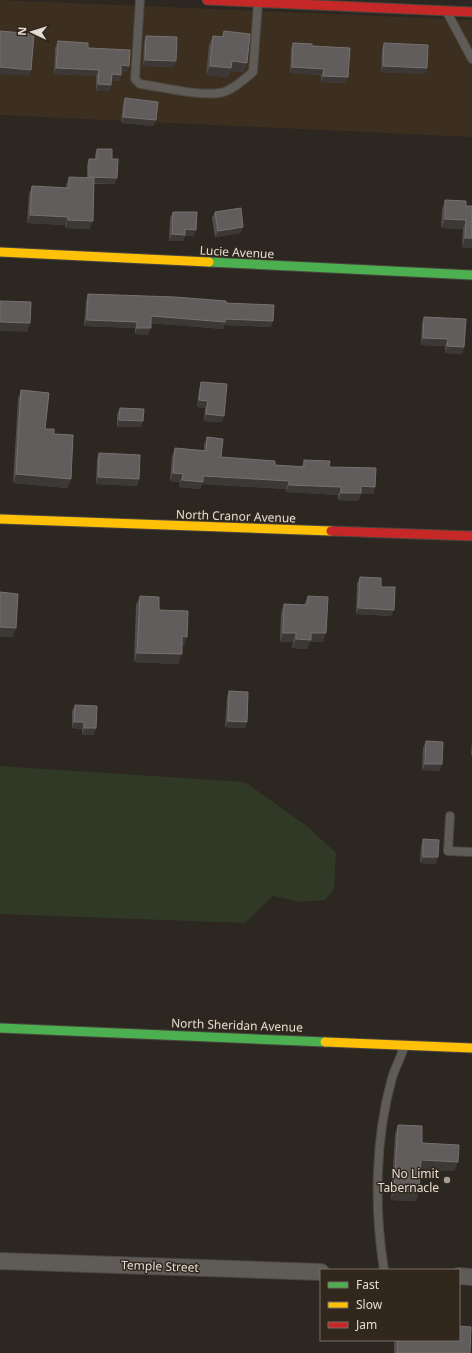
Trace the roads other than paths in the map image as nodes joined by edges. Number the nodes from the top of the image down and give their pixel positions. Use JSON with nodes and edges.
{"nodes":[{"id":1,"x":140,"y":0,"type":"edge"},
{"id":2,"x":207,"y":0,"type":"edge"},
{"id":3,"x":258,"y":2,"type":"junction"},
{"id":4,"x":397,"y":4,"type":"edge"},
{"id":5,"x":447,"y":11,"type":"junction"},
{"id":6,"x":472,"y":12,"type":"edge"},
{"id":7,"x":472,"y":59,"type":"edge"},
{"id":8,"x":0,"y":252,"type":"edge"},
{"id":9,"x":472,"y":275,"type":"edge"},
{"id":10,"x":0,"y":519,"type":"edge"},
{"id":11,"x":472,"y":536,"type":"edge"},
{"id":12,"x":450,"y":816,"type":"dead end"},
{"id":13,"x":472,"y":852,"type":"edge"},
{"id":14,"x":0,"y":1028,"type":"edge"},
{"id":15,"x":405,"y":1045,"type":"junction"},
{"id":16,"x":472,"y":1048,"type":"edge"},
{"id":17,"x":0,"y":1260,"type":"edge"},
{"id":18,"x":384,"y":1269,"type":"edge"},
{"id":19,"x":320,"y":1272,"type":"edge"},
{"id":20,"x":460,"y":1276,"type":"edge"},
{"id":21,"x":472,"y":1277,"type":"edge"}],
"edges":[{"from":1,"to":3,"type":"lane"},
{"from":2,"to":3,"type":"main road"},
{"from":3,"to":4,"type":"main road"},
{"from":4,"to":5,"type":"main road"},
{"from":5,"to":6,"type":"main road"},
{"from":5,"to":7,"type":"lane"},
{"from":8,"to":9,"type":"main road","name":"Lucie Avenue"},
{"from":10,"to":11,"type":"main road","name":"North Cranor Avenue"},
{"from":12,"to":13,"type":"lane"},
{"from":14,"to":15,"type":"main road","name":"North Sheridan Avenue"},
{"from":15,"to":16,"type":"main road","name":"North Sheridan Avenue"},
{"from":15,"to":18,"type":"lane"},
{"from":17,"to":19,"type":"street","name":"Temple Street"},
{"from":20,"to":21,"type":"street"}]}
